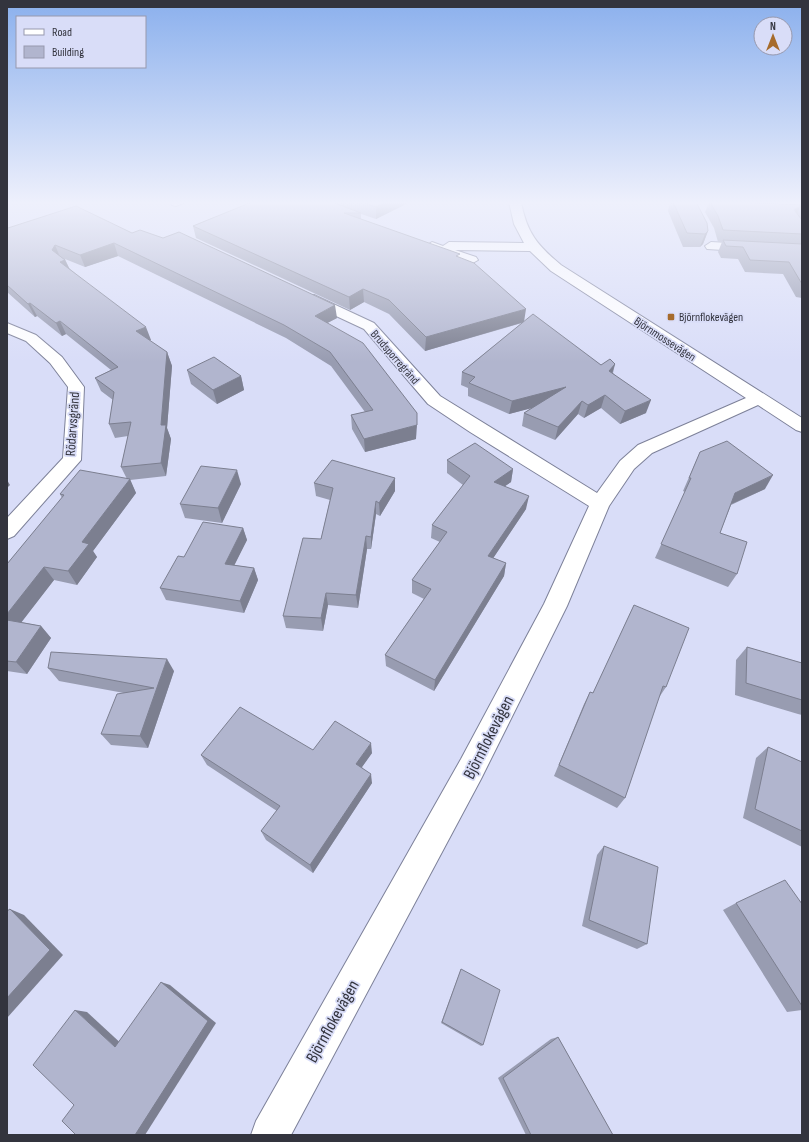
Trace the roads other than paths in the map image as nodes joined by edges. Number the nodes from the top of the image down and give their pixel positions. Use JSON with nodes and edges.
{"nodes":[{"id":1,"x":458,"y":255,"type":"edge"},
{"id":2,"x":541,"y":255,"type":"edge"},
{"id":3,"x":471,"y":260,"type":"edge"},
{"id":4,"x":292,"y":290,"type":"edge"},
{"id":5,"x":7,"y":327,"type":"edge"},
{"id":6,"x":758,"y":399,"type":"junction"},
{"id":7,"x":802,"y":426,"type":"edge"},
{"id":8,"x":600,"y":504,"type":"junction"},
{"id":9,"x":7,"y":531,"type":"edge"},
{"id":10,"x":270,"y":1135,"type":"edge"}],
"edges":[{"from":1,"to":3,"type":"street"},
{"from":2,"to":6,"type":"street","name":"Björnmossevägen"},
{"from":4,"to":8,"type":"street","name":"Brudsporregränd"},
{"from":5,"to":9,"type":"street","name":"Rödarvsgränd"},
{"from":6,"to":7,"type":"street","name":"Björnmossevägen"},
{"from":6,"to":8,"type":"street","name":"Björnflokevägen"},
{"from":8,"to":10,"type":"street","name":"Björnflokevägen"}]}
